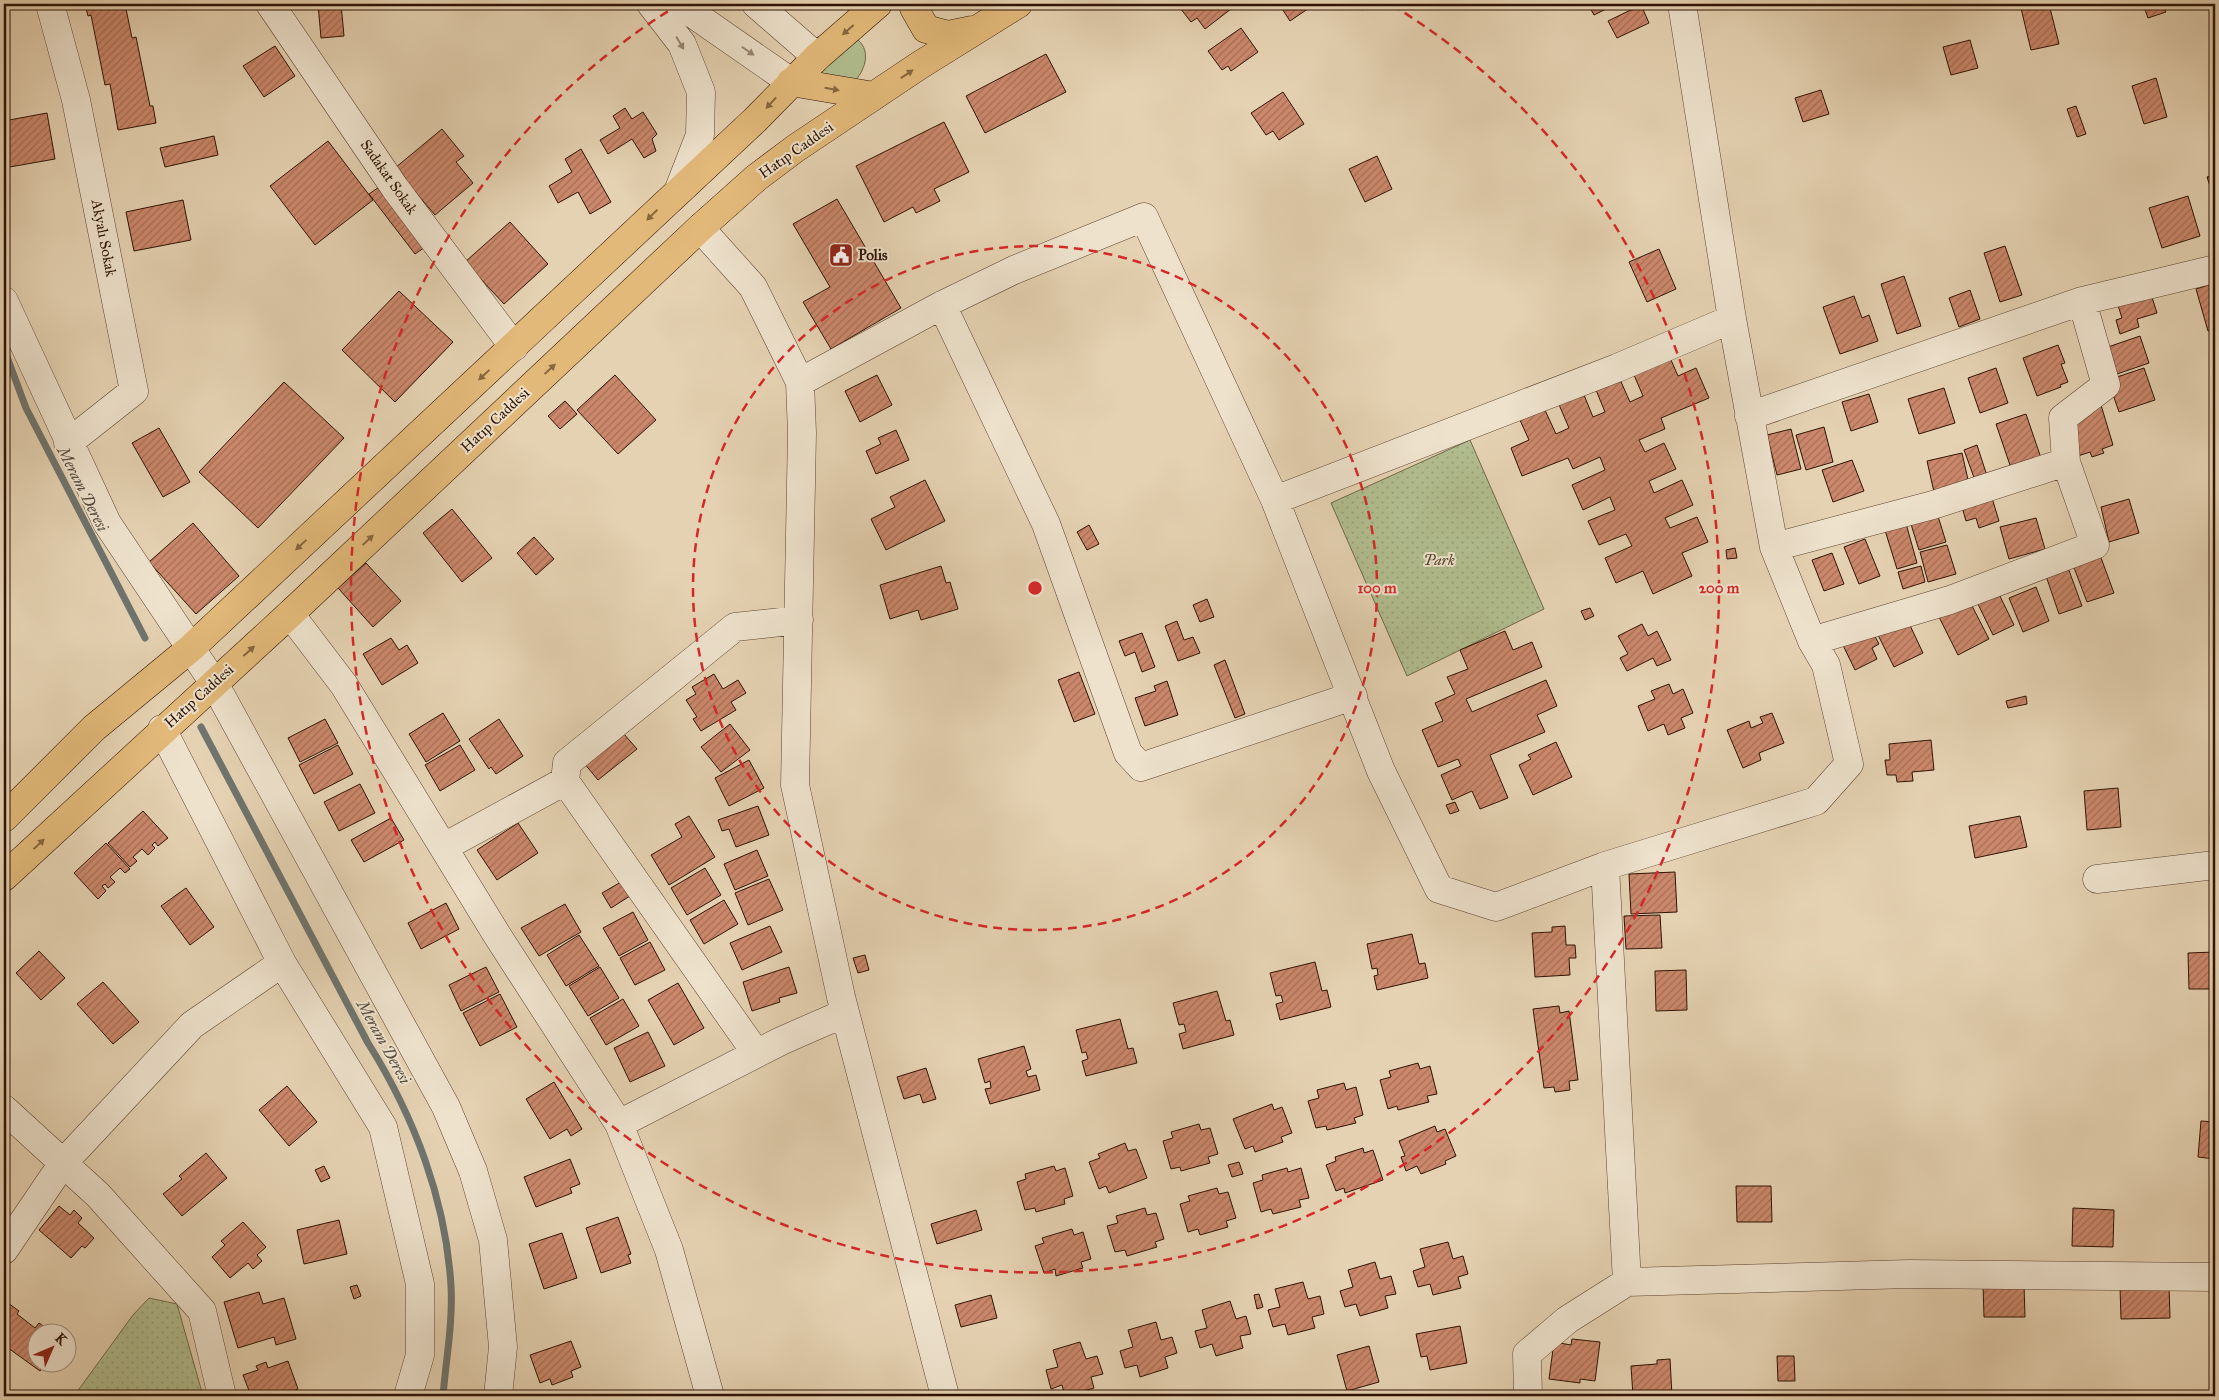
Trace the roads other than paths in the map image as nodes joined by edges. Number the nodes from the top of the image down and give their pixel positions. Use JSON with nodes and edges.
{"nodes":[{"id":1,"x":50,"y":4,"type":"edge"},
{"id":2,"x":270,"y":4,"type":"edge"},
{"id":3,"x":652,"y":4,"type":"edge"},
{"id":4,"x":679,"y":4,"type":"edge"},
{"id":5,"x":756,"y":4,"type":"edge"},
{"id":6,"x":878,"y":4,"type":"edge"},
{"id":7,"x":915,"y":4,"type":"edge"},
{"id":8,"x":1018,"y":4,"type":"edge"},
{"id":9,"x":1682,"y":4,"type":"edge"},
{"id":10,"x":979,"y":28,"type":"junction"},
{"id":11,"x":817,"y":57,"type":"junction"},
{"id":12,"x":791,"y":82,"type":"junction"},
{"id":13,"x":874,"y":96,"type":"junction"},
{"id":14,"x":679,"y":189,"type":"junction"},
{"id":15,"x":700,"y":228,"type":"junction"},
{"id":16,"x":2215,"y":269,"type":"edge"},
{"id":17,"x":4,"y":301,"type":"edge"},
{"id":18,"x":2082,"y":301,"type":"junction"},
{"id":19,"x":942,"y":305,"type":"junction"},
{"id":20,"x":1732,"y":319,"type":"junction"},
{"id":21,"x":514,"y":347,"type":"junction"},
{"id":22,"x":800,"y":382,"type":"junction"},
{"id":23,"x":1750,"y":416,"type":"junction"},
{"id":24,"x":68,"y":443,"type":"junction"},
{"id":25,"x":2066,"y":462,"type":"junction"},
{"id":26,"x":1275,"y":500,"type":"junction"},
{"id":27,"x":1774,"y":547,"type":"junction"},
{"id":28,"x":290,"y":614,"type":"junction"},
{"id":29,"x":799,"y":620,"type":"junction"},
{"id":30,"x":1812,"y":641,"type":"junction"},
{"id":31,"x":191,"y":648,"type":"junction"},
{"id":32,"x":214,"y":683,"type":"junction"},
{"id":33,"x":1352,"y":696,"type":"junction"},
{"id":34,"x":162,"y":729,"type":"junction"},
{"id":35,"x":564,"y":782,"type":"junction"},
{"id":36,"x":4,"y":818,"type":"edge"},
{"id":37,"x":444,"y":847,"type":"junction"},
{"id":38,"x":2215,"y":865,"type":"edge"},
{"id":39,"x":1605,"y":866,"type":"junction"},
{"id":40,"x":4,"y":878,"type":"edge"},
{"id":41,"x":2096,"y":879,"type":"dead end"},
{"id":42,"x":282,"y":963,"type":"junction"},
{"id":43,"x":845,"y":1013,"type":"junction"},
{"id":44,"x":756,"y":1053,"type":"junction"},
{"id":45,"x":4,"y":1109,"type":"edge"},
{"id":46,"x":619,"y":1124,"type":"junction"},
{"id":47,"x":63,"y":1163,"type":"junction"},
{"id":48,"x":4,"y":1250,"type":"edge"},
{"id":49,"x":2215,"y":1277,"type":"edge"},
{"id":50,"x":1627,"y":1282,"type":"junction"},
{"id":51,"x":222,"y":1396,"type":"edge"},
{"id":52,"x":408,"y":1396,"type":"edge"},
{"id":53,"x":498,"y":1396,"type":"edge"},
{"id":54,"x":710,"y":1396,"type":"edge"},
{"id":55,"x":945,"y":1396,"type":"edge"},
{"id":56,"x":1528,"y":1396,"type":"edge"}],
"edges":[{"from":1,"to":24,"type":"street","name":"Akyalı Sokak"},
{"from":2,"to":21,"type":"street","name":"Sadakat Sokak"},
{"from":3,"to":14,"type":"street","one_way":true},
{"from":4,"to":12,"type":"street","one_way":true},
{"from":5,"to":11,"type":"street"},
{"from":6,"to":11,"type":"main road","one_way":true},
{"from":7,"to":10,"type":"main road"},
{"from":8,"to":10,"type":"main road","name":"Hatıp Caddesi"},
{"from":9,"to":20,"type":"street"},
{"from":13,"to":10,"type":"main road","name":"Hatıp Caddesi","one_way":true},
{"from":11,"to":12,"type":"main road"},
{"from":12,"to":13,"type":"main road","one_way":true},
{"from":12,"to":14,"type":"main road","one_way":true},
{"from":13,"to":15,"type":"main road","name":"Hatıp Caddesi"},
{"from":14,"to":21,"type":"main road","one_way":true},
{"from":15,"to":22,"type":"street"},
{"from":28,"to":15,"type":"main road","name":"Hatıp Caddesi","one_way":true},
{"from":16,"to":18,"type":"street"},
{"from":17,"to":24,"type":"street"},
{"from":18,"to":23,"type":"street"},
{"from":18,"to":25,"type":"street"},
{"from":19,"to":22,"type":"street"},
{"from":19,"to":26,"type":"street"},
{"from":19,"to":33,"type":"street"},
{"from":20,"to":23,"type":"street"},
{"from":20,"to":26,"type":"street"},
{"from":21,"to":31,"type":"main road","one_way":true},
{"from":22,"to":29,"type":"street"},
{"from":23,"to":27,"type":"street"},
{"from":24,"to":31,"type":"street"},
{"from":25,"to":27,"type":"street"},
{"from":25,"to":30,"type":"street"},
{"from":26,"to":33,"type":"street"},
{"from":27,"to":30,"type":"street"},
{"from":32,"to":28,"type":"main road","name":"Hatıp Caddesi","one_way":true},
{"from":28,"to":37,"type":"street"},
{"from":29,"to":35,"type":"street"},
{"from":29,"to":43,"type":"street"},
{"from":30,"to":39,"type":"street"},
{"from":31,"to":32,"type":"street"},
{"from":31,"to":36,"type":"main road"},
{"from":32,"to":34,"type":"main road","name":"Hatıp Caddesi"},
{"from":32,"to":53,"type":"street"},
{"from":33,"to":39,"type":"street"},
{"from":40,"to":34,"type":"main road","name":"Hatıp Caddesi","one_way":true},
{"from":34,"to":42,"type":"street"},
{"from":35,"to":37,"type":"street"},
{"from":35,"to":44,"type":"street"},
{"from":37,"to":46,"type":"street"},
{"from":38,"to":41,"type":"street"},
{"from":39,"to":50,"type":"street"},
{"from":42,"to":47,"type":"street"},
{"from":42,"to":52,"type":"street"},
{"from":43,"to":44,"type":"street"},
{"from":43,"to":55,"type":"street"},
{"from":44,"to":46,"type":"street"},
{"from":45,"to":47,"type":"street"},
{"from":46,"to":54,"type":"street"},
{"from":47,"to":48,"type":"street"},
{"from":47,"to":51,"type":"street"},
{"from":49,"to":50,"type":"street"},
{"from":50,"to":56,"type":"street"}]}
